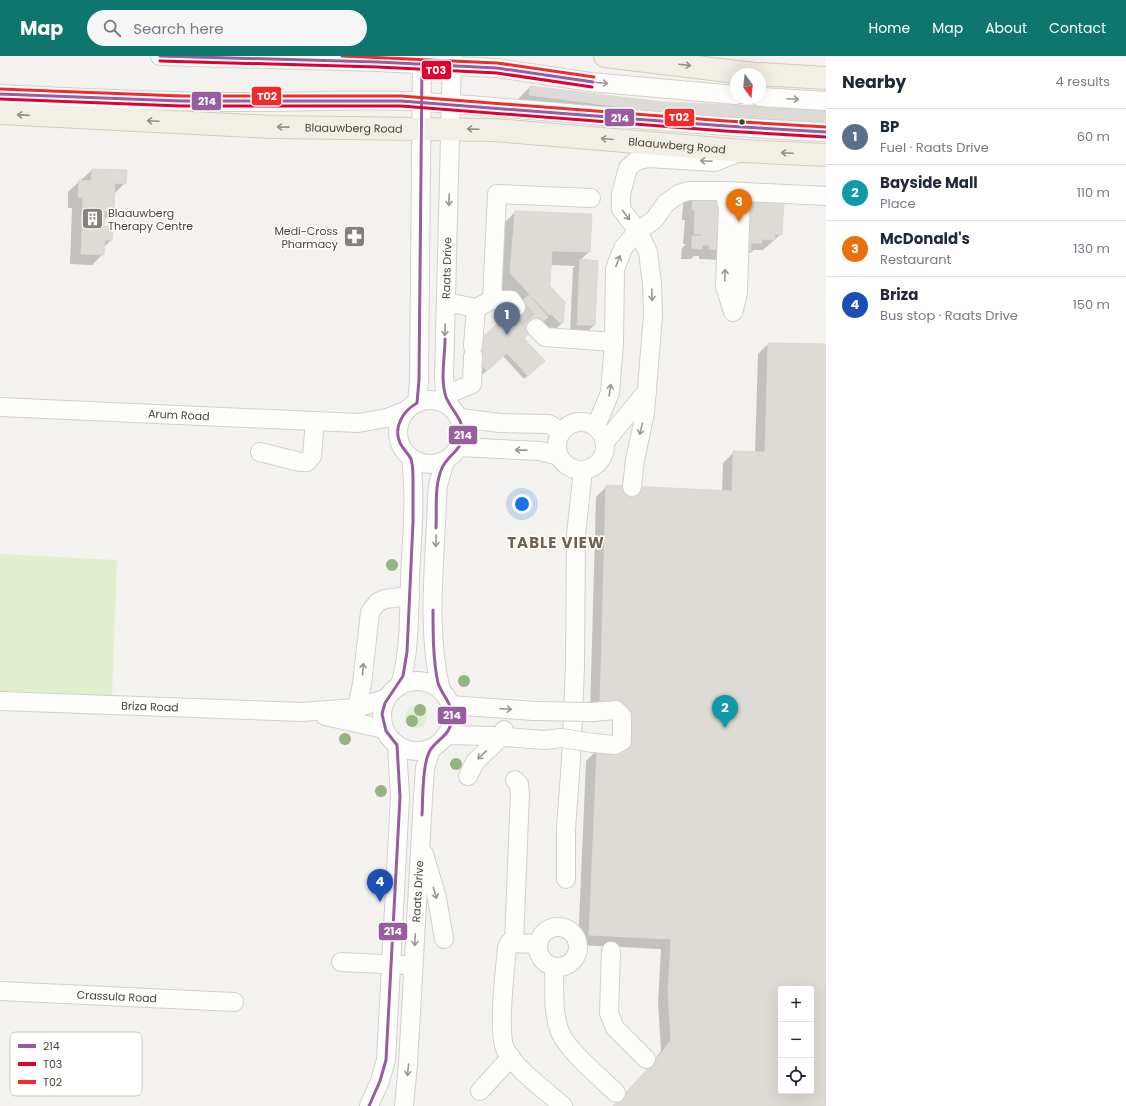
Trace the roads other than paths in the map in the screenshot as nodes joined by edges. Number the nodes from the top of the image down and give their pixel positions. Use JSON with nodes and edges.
{"nodes":[{"id":1,"x":160,"y":56,"type":"edge"},
{"id":2,"x":605,"y":56,"type":"edge"},
{"id":3,"x":651,"y":58,"type":"edge"},
{"id":4,"x":422,"y":60,"type":"edge"},
{"id":5,"x":452,"y":61,"type":"edge"},
{"id":6,"x":730,"y":70,"type":"edge"},
{"id":7,"x":766,"y":74,"type":"edge"},
{"id":8,"x":826,"y":78,"type":"edge"},
{"id":9,"x":0,"y":94,"type":"edge"},
{"id":10,"x":730,"y":94,"type":"edge"},
{"id":11,"x":766,"y":98,"type":"edge"},
{"id":12,"x":826,"y":101,"type":"edge"},
{"id":13,"x":423,"y":102,"type":"junction"},
{"id":14,"x":452,"y":104,"type":"junction"},
{"id":15,"x":0,"y":113,"type":"edge"},
{"id":16,"x":423,"y":128,"type":"junction"},
{"id":17,"x":452,"y":128,"type":"junction"},
{"id":18,"x":826,"y":132,"type":"edge"},
{"id":19,"x":743,"y":151,"type":"junction"},
{"id":20,"x":826,"y":155,"type":"edge"},
{"id":21,"x":732,"y":191,"type":"junction"},
{"id":22,"x":826,"y":196,"type":"edge"},
{"id":23,"x":591,"y":198,"type":"dead end"},
{"id":24,"x":638,"y":231,"type":"junction"},
{"id":25,"x":492,"y":300,"type":"junction"},
{"id":26,"x":446,"y":302,"type":"junction"},
{"id":27,"x":516,"y":307,"type":"tunnel mouth"},
{"id":28,"x":476,"y":308,"type":"junction"},
{"id":29,"x":536,"y":328,"type":"tunnel mouth"},
{"id":30,"x":614,"y":342,"type":"junction"},
{"id":31,"x":647,"y":391,"type":"junction"},
{"id":32,"x":412,"y":406,"type":"junction"},
{"id":33,"x":0,"y":407,"type":"edge"},
{"id":34,"x":452,"y":407,"type":"junction"},
{"id":35,"x":315,"y":421,"type":"junction"},
{"id":36,"x":358,"y":423,"type":"junction"},
{"id":37,"x":596,"y":426,"type":"junction"},
{"id":38,"x":561,"y":432,"type":"junction"},
{"id":39,"x":605,"y":442,"type":"junction"},
{"id":40,"x":400,"y":443,"type":"junction"},
{"id":41,"x":459,"y":447,"type":"junction"},
{"id":42,"x":260,"y":452,"type":"dead end"},
{"id":43,"x":559,"y":456,"type":"junction"},
{"id":44,"x":411,"y":458,"type":"junction"},
{"id":45,"x":445,"y":461,"type":"junction"},
{"id":46,"x":583,"y":470,"type":"junction"},
{"id":47,"x":632,"y":487,"type":"dead end"},
{"id":48,"x":410,"y":596,"type":"junction"},
{"id":49,"x":400,"y":686,"type":"junction"},
{"id":50,"x":387,"y":698,"type":"junction"},
{"id":51,"x":445,"y":698,"type":"junction"},
{"id":52,"x":0,"y":701,"type":"edge"},
{"id":53,"x":357,"y":708,"type":"junction"},
{"id":54,"x":301,"y":712,"type":"junction"},
{"id":55,"x":530,"y":726,"type":"junction"},
{"id":56,"x":384,"y":730,"type":"junction"},
{"id":57,"x":449,"y":730,"type":"junction"},
{"id":58,"x":503,"y":732,"type":"junction"},
{"id":59,"x":397,"y":745,"type":"junction"},
{"id":60,"x":431,"y":748,"type":"junction"},
{"id":61,"x":468,"y":776,"type":"dead end"},
{"id":62,"x":515,"y":780,"type":"dead end"},
{"id":63,"x":420,"y":842,"type":"junction"},
{"id":64,"x":566,"y":879,"type":"dead end"},
{"id":65,"x":444,"y":939,"type":"dead end"},
{"id":66,"x":514,"y":942,"type":"junction"},
{"id":67,"x":538,"y":944,"type":"junction"},
{"id":68,"x":611,"y":951,"type":"dead end"},
{"id":69,"x":342,"y":962,"type":"dead end"},
{"id":70,"x":390,"y":964,"type":"junction"},
{"id":71,"x":413,"y":965,"type":"junction"},
{"id":72,"x":554,"y":967,"type":"junction"},
{"id":73,"x":0,"y":991,"type":"edge"},
{"id":74,"x":234,"y":1002,"type":"dead end"},
{"id":75,"x":511,"y":1057,"type":"junction"},
{"id":76,"x":646,"y":1059,"type":"dead end"},
{"id":77,"x":480,"y":1091,"type":"dead end"},
{"id":78,"x":616,"y":1093,"type":"dead end"},
{"id":79,"x":369,"y":1106,"type":"edge"},
{"id":80,"x":404,"y":1106,"type":"edge"},
{"id":81,"x":563,"y":1106,"type":"edge"}],
"edges":[{"from":1,"to":4,"type":"street"},
{"from":2,"to":3,"type":"main road"},
{"from":3,"to":6,"type":"main road","one_way":true},
{"from":4,"to":5,"type":"street"},
{"from":4,"to":13,"type":"street"},
{"from":5,"to":10,"type":"street","one_way":true},
{"from":5,"to":14,"type":"street","name":"Raats Drive"},
{"from":7,"to":8,"type":"main road"},
{"from":9,"to":13,"type":"street"},
{"from":11,"to":12,"type":"street","one_way":true},
{"from":13,"to":14,"type":"street"},
{"from":13,"to":16,"type":"street"},
{"from":14,"to":17,"type":"street","name":"Raats Drive"},
{"from":14,"to":18,"type":"street"},
{"from":16,"to":15,"type":"main road","name":"Blaauwberg Road","one_way":true},
{"from":16,"to":17,"type":"main road","name":"Blaauwberg Road"},
{"from":16,"to":32,"type":"street"},
{"from":19,"to":17,"type":"main road","name":"Blaauwberg Road","one_way":true},
{"from":17,"to":26,"type":"street","name":"Raats Drive","one_way":true},
{"from":20,"to":19,"type":"main road","name":"Blaauwberg Road","one_way":true},
{"from":19,"to":24,"type":"street","one_way":true},
{"from":21,"to":21,"type":"street","one_way":true},
{"from":21,"to":22,"type":"street"},
{"from":21,"to":24,"type":"street"},
{"from":23,"to":25,"type":"street"},
{"from":30,"to":24,"type":"street","one_way":true},
{"from":24,"to":31,"type":"street","one_way":true},
{"from":25,"to":27,"type":"street"},
{"from":25,"to":28,"type":"street"},
{"from":26,"to":28,"type":"street"},
{"from":26,"to":34,"type":"street","name":"Raats Drive","one_way":true},
{"from":28,"to":34,"type":"street"},
{"from":29,"to":30,"type":"street"},
{"from":37,"to":30,"type":"street","one_way":true},
{"from":31,"to":39,"type":"street"},
{"from":31,"to":47,"type":"street","one_way":true},
{"from":32,"to":34,"type":"street"},
{"from":32,"to":36,"type":"street","name":"Arum Road"},
{"from":32,"to":40,"type":"street"},
{"from":33,"to":35,"type":"street","name":"Arum Road"},
{"from":34,"to":38,"type":"street"},
{"from":34,"to":41,"type":"street"},
{"from":35,"to":36,"type":"street","name":"Arum Road"},
{"from":35,"to":42,"type":"street"},
{"from":36,"to":40,"type":"street","name":"Arum Road"},
{"from":37,"to":38,"type":"street"},
{"from":37,"to":39,"type":"street"},
{"from":38,"to":43,"type":"street"},
{"from":39,"to":46,"type":"street"},
{"from":40,"to":44,"type":"street"},
{"from":43,"to":41,"type":"street","one_way":true},
{"from":41,"to":45,"type":"street"},
{"from":43,"to":46,"type":"street"},
{"from":44,"to":45,"type":"street"},
{"from":44,"to":48,"type":"street"},
{"from":45,"to":51,"type":"street","one_way":true},
{"from":46,"to":64,"type":"street"},
{"from":48,"to":49,"type":"street"},
{"from":53,"to":48,"type":"street","one_way":true},
{"from":49,"to":50,"type":"street"},
{"from":49,"to":51,"type":"street"},
{"from":50,"to":53,"type":"street","name":"Briza Road"},
{"from":50,"to":56,"type":"street"},
{"from":51,"to":55,"type":"street","one_way":true},
{"from":51,"to":57,"type":"street"},
{"from":52,"to":54,"type":"street","name":"Briza Road"},
{"from":53,"to":54,"type":"street","name":"Briza Road"},
{"from":54,"to":56,"type":"street","name":"Briza Road"},
{"from":55,"to":55,"type":"street","bridge":true},
{"from":55,"to":58,"type":"street"},
{"from":56,"to":59,"type":"street"},
{"from":57,"to":58,"type":"street"},
{"from":57,"to":60,"type":"street"},
{"from":58,"to":61,"type":"street","one_way":true},
{"from":59,"to":60,"type":"street"},
{"from":59,"to":70,"type":"street"},
{"from":60,"to":63,"type":"street","name":"Raats Drive"},
{"from":62,"to":66,"type":"street"},
{"from":63,"to":65,"type":"street","one_way":true},
{"from":63,"to":71,"type":"street","name":"Raats Drive","one_way":true},
{"from":66,"to":67,"type":"street"},
{"from":66,"to":75,"type":"street"},
{"from":67,"to":72,"type":"street"},
{"from":67,"to":72,"type":"street"},
{"from":68,"to":76,"type":"street"},
{"from":69,"to":70,"type":"street"},
{"from":70,"to":71,"type":"street"},
{"from":70,"to":79,"type":"street"},
{"from":71,"to":80,"type":"street","name":"Raats Drive","one_way":true},
{"from":72,"to":78,"type":"street"},
{"from":73,"to":74,"type":"street","name":"Crassula Road"},
{"from":75,"to":77,"type":"street"},
{"from":75,"to":81,"type":"street"}]}
